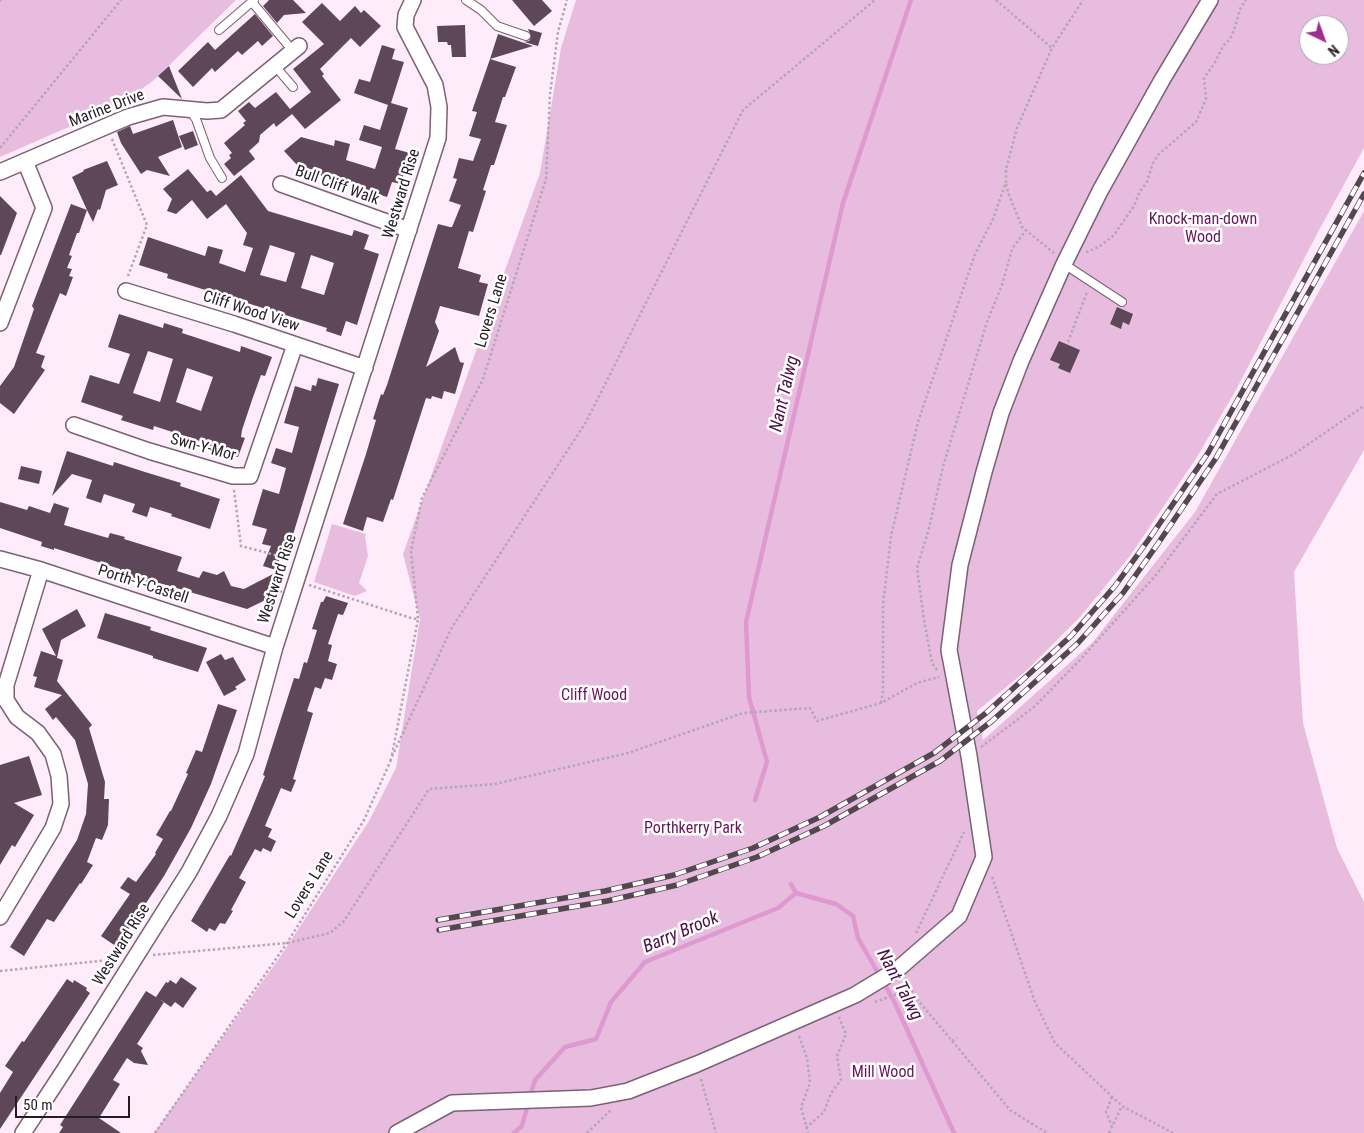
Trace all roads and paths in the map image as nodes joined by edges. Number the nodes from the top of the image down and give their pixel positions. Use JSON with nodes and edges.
{"nodes":[{"id":1,"x":121,"y":0,"type":"edge"},
{"id":2,"x":412,"y":0,"type":"edge"},
{"id":3,"x":466,"y":0,"type":"edge"},
{"id":4,"x":567,"y":0,"type":"edge"},
{"id":5,"x":875,"y":0,"type":"edge"},
{"id":6,"x":996,"y":0,"type":"edge"},
{"id":7,"x":1083,"y":0,"type":"edge"},
{"id":8,"x":1210,"y":0,"type":"edge"},
{"id":9,"x":253,"y":1,"type":"edge"},
{"id":10,"x":219,"y":30,"type":"dead end"},
{"id":11,"x":526,"y":36,"type":"dead end"},
{"id":12,"x":1052,"y":48,"type":"junction"},
{"id":13,"x":296,"y":49,"type":"joint"},
{"id":14,"x":275,"y":66,"type":"junction"},
{"id":15,"x":293,"y":87,"type":"dead end"},
{"id":16,"x":190,"y":108,"type":"junction"},
{"id":17,"x":107,"y":126,"type":"junction"},
{"id":18,"x":0,"y":148,"type":"edge"},
{"id":19,"x":25,"y":162,"type":"junction"},
{"id":20,"x":0,"y":172,"type":"edge"},
{"id":21,"x":222,"y":178,"type":"dead end"},
{"id":22,"x":281,"y":184,"type":"dead end"},
{"id":23,"x":409,"y":230,"type":"junction"},
{"id":24,"x":1064,"y":264,"type":"junction"},
{"id":25,"x":1091,"y":282,"type":"junction"},
{"id":26,"x":126,"y":291,"type":"joint"},
{"id":27,"x":1122,"y":302,"type":"dead end"},
{"id":28,"x":0,"y":323,"type":"edge"},
{"id":29,"x":1068,"y":342,"type":"dead end"},
{"id":30,"x":295,"y":345,"type":"junction"},
{"id":31,"x":365,"y":368,"type":"junction"},
{"id":32,"x":1364,"y":406,"type":"edge"},
{"id":33,"x":74,"y":425,"type":"dead end"},
{"id":34,"x":232,"y":476,"type":"junction"},
{"id":35,"x":277,"y":556,"type":"dead end"},
{"id":36,"x":0,"y":560,"type":"edge"},
{"id":37,"x":41,"y":570,"type":"junction"},
{"id":38,"x":296,"y":580,"type":"junction"},
{"id":39,"x":418,"y":619,"type":"junction"},
{"id":40,"x":275,"y":647,"type":"junction"},
{"id":41,"x":953,"y":673,"type":"junction"},
{"id":42,"x":3,"y":701,"type":"edge"},
{"id":43,"x":882,"y":703,"type":"junction"},
{"id":44,"x":969,"y":756,"type":"junction"},
{"id":45,"x":390,"y":761,"type":"junction"},
{"id":46,"x":984,"y":858,"type":"junction"},
{"id":47,"x":0,"y":917,"type":"edge"},
{"id":48,"x":287,"y":944,"type":"junction"},
{"id":49,"x":136,"y":957,"type":"junction"},
{"id":50,"x":0,"y":971,"type":"edge"},
{"id":51,"x":894,"y":971,"type":"junction"},
{"id":52,"x":911,"y":989,"type":"junction"},
{"id":53,"x":884,"y":998,"type":"dead end"},
{"id":54,"x":834,"y":1004,"type":"junction"},
{"id":55,"x":793,"y":1022,"type":"junction"},
{"id":56,"x":957,"y":1038,"type":"dead end"},
{"id":57,"x":952,"y":1041,"type":"junction"},
{"id":58,"x":697,"y":1064,"type":"junction"},
{"id":59,"x":628,"y":1091,"type":"junction"},
{"id":60,"x":1112,"y":1097,"type":"junction"},
{"id":61,"x":1122,"y":1106,"type":"junction"},
{"id":62,"x":1112,"y":1126,"type":"junction"},
{"id":63,"x":806,"y":1128,"type":"junction"},
{"id":64,"x":24,"y":1133,"type":"edge"},
{"id":65,"x":155,"y":1133,"type":"edge"},
{"id":66,"x":397,"y":1133,"type":"edge"},
{"id":67,"x":587,"y":1133,"type":"edge"},
{"id":68,"x":716,"y":1133,"type":"edge"},
{"id":69,"x":808,"y":1133,"type":"edge"},
{"id":70,"x":1046,"y":1133,"type":"edge"},
{"id":71,"x":1109,"y":1133,"type":"edge"},
{"id":72,"x":1173,"y":1133,"type":"edge"}],
"edges":[{"from":1,"to":18,"type":"path"},
{"from":2,"to":23,"type":"street","name":"Westward Rise"},
{"from":3,"to":11,"type":"lane"},
{"from":4,"to":39,"type":"path","name":"Lovers Lane"},
{"from":5,"to":45,"type":"path"},
{"from":6,"to":12,"type":"path"},
{"from":7,"to":12,"type":"path"},
{"from":8,"to":24,"type":"street"},
{"from":9,"to":10,"type":"lane"},
{"from":9,"to":13,"type":"lane"},
{"from":12,"to":43,"type":"path"},
{"from":13,"to":14,"type":"street","name":"Marine Drive"},
{"from":14,"to":15,"type":"lane"},
{"from":14,"to":16,"type":"street","name":"Marine Drive"},
{"from":16,"to":17,"type":"street","name":"Marine Drive"},
{"from":16,"to":21,"type":"lane"},
{"from":17,"to":19,"type":"street","name":"Marine Drive"},
{"from":17,"to":26,"type":"path"},
{"from":19,"to":20,"type":"street","name":"Marine Drive"},
{"from":19,"to":28,"type":"street"},
{"from":22,"to":23,"type":"street","name":"Bull Cliff Walk"},
{"from":23,"to":31,"type":"street","name":"Westward Rise"},
{"from":24,"to":25,"type":"lane"},
{"from":24,"to":41,"type":"street"},
{"from":25,"to":27,"type":"lane"},
{"from":25,"to":29,"type":"path"},
{"from":26,"to":30,"type":"street","name":"Cliff Wood View"},
{"from":30,"to":31,"type":"street","name":"Cliff Wood View"},
{"from":30,"to":34,"type":"street","name":"Swn-Y-Mor"},
{"from":31,"to":38,"type":"street","name":"Westward Rise"},
{"from":32,"to":44,"type":"path"},
{"from":33,"to":34,"type":"street","name":"Swn-Y-Mor"},
{"from":34,"to":35,"type":"path"},
{"from":36,"to":37,"type":"street","name":"Porth-Y-Castell"},
{"from":37,"to":40,"type":"street","name":"Porth-Y-Castell"},
{"from":37,"to":42,"type":"street"},
{"from":38,"to":39,"type":"path"},
{"from":38,"to":40,"type":"street","name":"Westward Rise"},
{"from":39,"to":45,"type":"path","name":"Lovers Lane"},
{"from":40,"to":49,"type":"street","name":"Westward Rise"},
{"from":41,"to":43,"type":"path"},
{"from":41,"to":44,"type":"street"},
{"from":42,"to":47,"type":"street"},
{"from":43,"to":48,"type":"path"},
{"from":44,"to":46,"type":"street"},
{"from":45,"to":48,"type":"path","name":"Lovers Lane"},
{"from":46,"to":51,"type":"street"},
{"from":46,"to":60,"type":"path"},
{"from":48,"to":49,"type":"path"},
{"from":48,"to":65,"type":"path","name":"Lovers Lane"},
{"from":49,"to":50,"type":"path"},
{"from":49,"to":64,"type":"street","name":"Westward Rise"},
{"from":51,"to":52,"type":"path"},
{"from":51,"to":54,"type":"street"},
{"from":52,"to":53,"type":"path"},
{"from":52,"to":57,"type":"path"},
{"from":54,"to":55,"type":"street"},
{"from":54,"to":63,"type":"path"},
{"from":55,"to":58,"type":"street"},
{"from":55,"to":63,"type":"path"},
{"from":56,"to":57,"type":"path"},
{"from":57,"to":70,"type":"path"},
{"from":58,"to":59,"type":"street"},
{"from":58,"to":68,"type":"path"},
{"from":59,"to":66,"type":"street"},
{"from":59,"to":67,"type":"path"},
{"from":60,"to":61,"type":"path"},
{"from":60,"to":62,"type":"path"},
{"from":61,"to":62,"type":"path"},
{"from":61,"to":72,"type":"path"},
{"from":62,"to":71,"type":"path"},
{"from":63,"to":69,"type":"path"}]}
